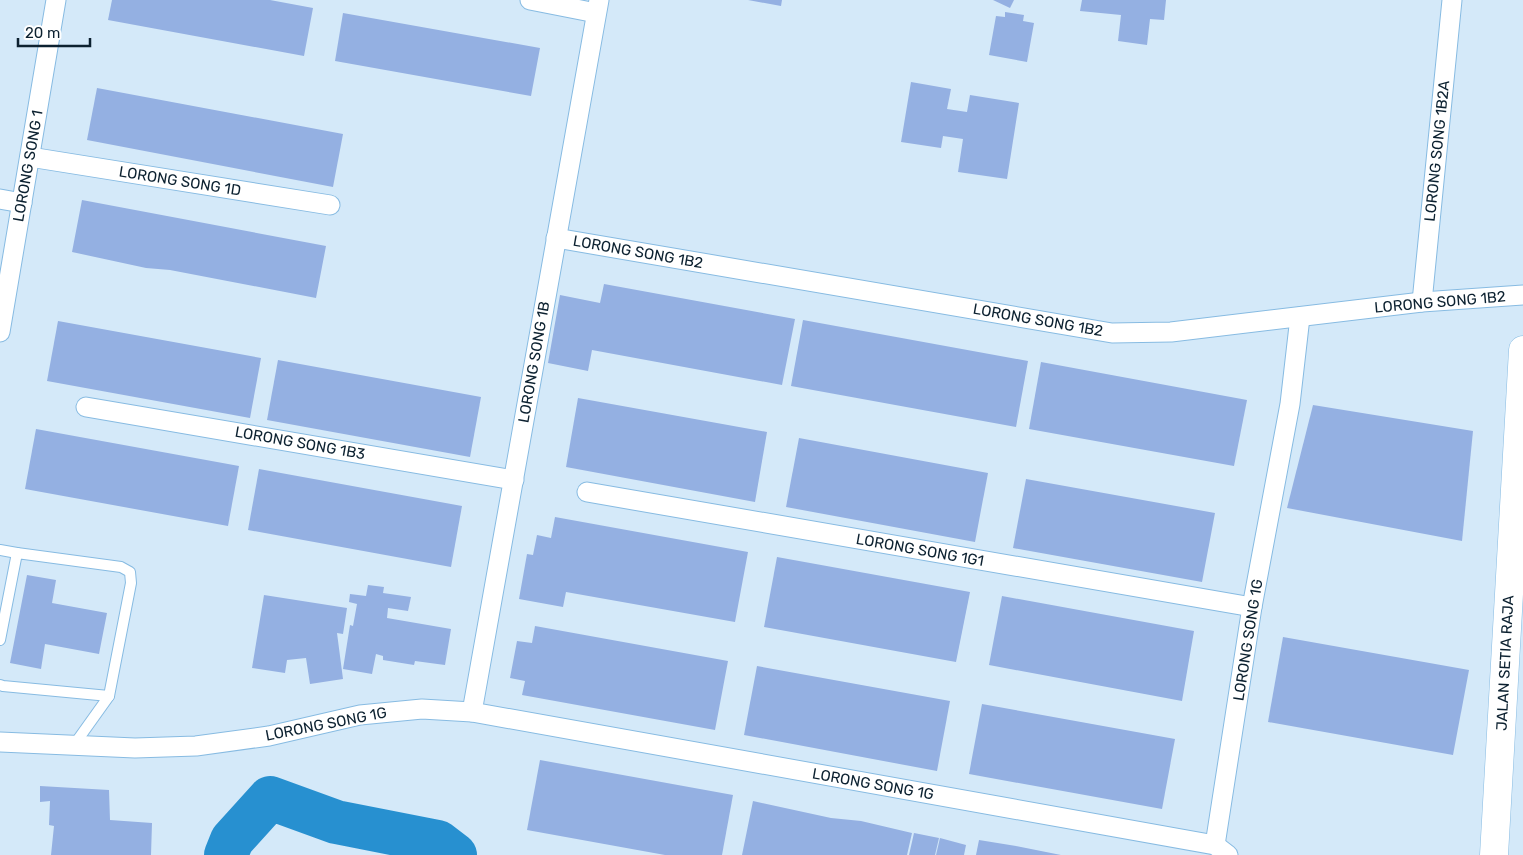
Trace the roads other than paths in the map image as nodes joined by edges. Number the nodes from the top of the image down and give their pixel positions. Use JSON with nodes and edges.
{"nodes":[{"id":1,"x":56,"y":0,"type":"edge"},
{"id":2,"x":530,"y":0,"type":"edge"},
{"id":3,"x":1452,"y":0,"type":"edge"},
{"id":4,"x":598,"y":6,"type":"edge"},
{"id":5,"x":30,"y":157,"type":"junction"},
{"id":6,"x":0,"y":199,"type":"edge"},
{"id":7,"x":22,"y":203,"type":"junction"},
{"id":8,"x":330,"y":205,"type":"dead end"},
{"id":9,"x":556,"y":238,"type":"junction"},
{"id":10,"x":1523,"y":295,"type":"edge"},
{"id":11,"x":1422,"y":302,"type":"junction"},
{"id":12,"x":1300,"y":317,"type":"junction"},
{"id":13,"x":0,"y":332,"type":"edge"},
{"id":14,"x":1523,"y":350,"type":"edge"},
{"id":15,"x":86,"y":407,"type":"dead end"},
{"id":16,"x":514,"y":480,"type":"junction"},
{"id":17,"x":587,"y":492,"type":"dead end"},
{"id":18,"x":0,"y":550,"type":"edge"},
{"id":19,"x":17,"y":553,"type":"junction"},
{"id":20,"x":1252,"y":607,"type":"junction"},
{"id":21,"x":0,"y":640,"type":"edge"},
{"id":22,"x":0,"y":685,"type":"edge"},
{"id":23,"x":109,"y":696,"type":"junction"},
{"id":24,"x":472,"y":712,"type":"junction"},
{"id":25,"x":0,"y":742,"type":"edge"},
{"id":26,"x":74,"y":745,"type":"junction"},
{"id":27,"x":1221,"y":850,"type":"edge"},
{"id":28,"x":1494,"y":855,"type":"edge"}],
"edges":[{"from":1,"to":5,"type":"street","name":"LORONG SONG 1"},
{"from":2,"to":4,"type":"street","name":"LORONG SONG 1B"},
{"from":3,"to":11,"type":"street","name":"LORONG SONG 1B2A"},
{"from":4,"to":9,"type":"street","name":"LORONG SONG 1B"},
{"from":5,"to":7,"type":"street","name":"LORONG SONG 1"},
{"from":5,"to":8,"type":"street","name":"LORONG SONG 1D"},
{"from":6,"to":7,"type":"street"},
{"from":7,"to":13,"type":"street","name":"LORONG SONG 1"},
{"from":9,"to":12,"type":"street","name":"LORONG SONG 1B2"},
{"from":9,"to":16,"type":"street","name":"LORONG SONG 1B"},
{"from":10,"to":11,"type":"street","name":"LORONG SONG 1B2"},
{"from":11,"to":12,"type":"street","name":"LORONG SONG 1B2"},
{"from":12,"to":20,"type":"street","name":"LORONG SONG 1G"},
{"from":14,"to":28,"type":"main road","name":"JALAN SETIA RAJA"},
{"from":15,"to":16,"type":"street","name":"LORONG SONG 1B3"},
{"from":16,"to":24,"type":"street","name":"LORONG SONG 1B"},
{"from":17,"to":20,"type":"street","name":"LORONG SONG 1G1"},
{"from":18,"to":19,"type":"lane"},
{"from":19,"to":21,"type":"lane"},
{"from":19,"to":23,"type":"lane"},
{"from":20,"to":27,"type":"street","name":"LORONG SONG 1G"},
{"from":22,"to":23,"type":"lane"},
{"from":23,"to":26,"type":"lane"},
{"from":24,"to":26,"type":"street","name":"LORONG SONG 1G"},
{"from":24,"to":27,"type":"street","name":"LORONG SONG 1G"},
{"from":25,"to":26,"type":"street","name":"LORONG SONG 1G"}]}
